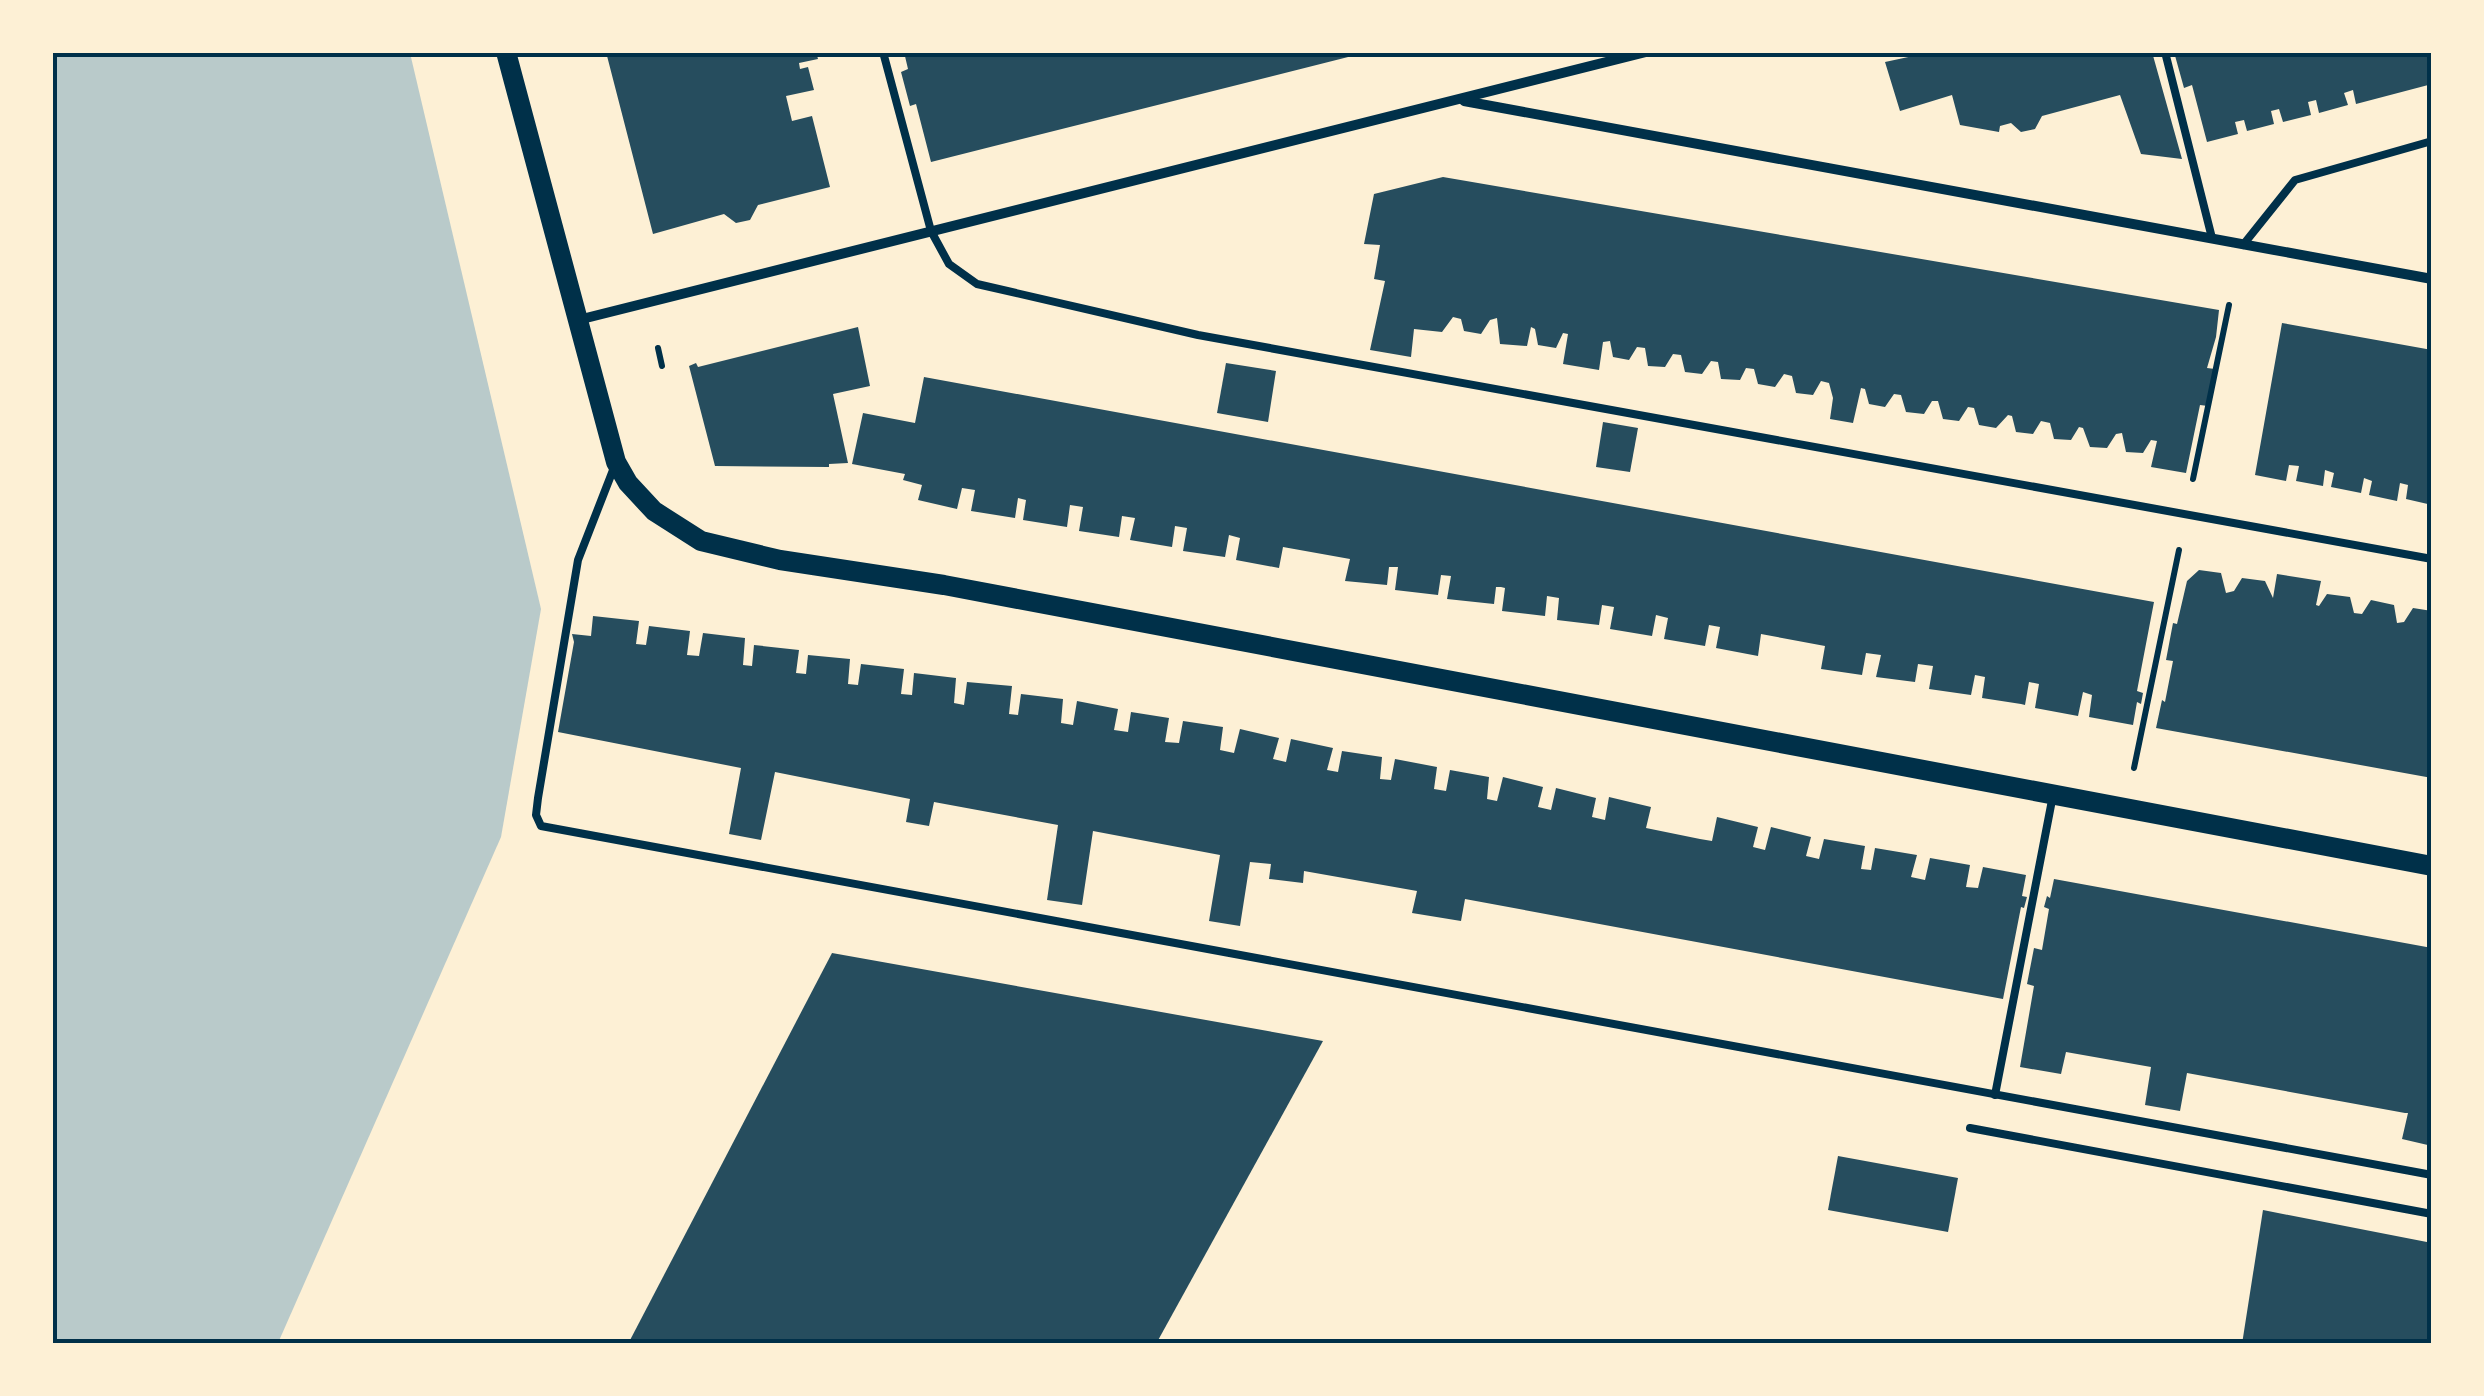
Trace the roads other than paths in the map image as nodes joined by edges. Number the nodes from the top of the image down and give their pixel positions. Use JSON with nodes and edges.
{"nodes":[{"id":1,"x":506,"y":52,"type":"edge"},
{"id":2,"x":883,"y":52,"type":"edge"},
{"id":3,"x":1646,"y":52,"type":"edge"},
{"id":4,"x":2165,"y":52,"type":"edge"},
{"id":5,"x":1458,"y":100,"type":"junction"},
{"id":6,"x":2432,"y":141,"type":"edge"},
{"id":7,"x":931,"y":231,"type":"junction"},
{"id":8,"x":2212,"y":238,"type":"junction"},
{"id":9,"x":2243,"y":244,"type":"junction"},
{"id":10,"x":2432,"y":279,"type":"edge"},
{"id":11,"x":578,"y":320,"type":"junction"},
{"id":12,"x":616,"y":462,"type":"junction"},
{"id":13,"x":2432,"y":559,"type":"edge"},
{"id":14,"x":2053,"y":795,"type":"junction"},
{"id":15,"x":2432,"y":866,"type":"edge"},
{"id":16,"x":1995,"y":1095,"type":"junction"},
{"id":17,"x":1970,"y":1128,"type":"dead end"},
{"id":18,"x":2432,"y":1175,"type":"edge"},
{"id":19,"x":2432,"y":1214,"type":"edge"}],
"edges":[{"from":1,"to":11,"type":"main road"},
{"from":2,"to":7,"type":"lane"},
{"from":3,"to":5,"type":"street"},
{"from":4,"to":8,"type":"lane"},
{"from":5,"to":7,"type":"street"},
{"from":5,"to":8,"type":"street"},
{"from":6,"to":9,"type":"lane"},
{"from":7,"to":11,"type":"street"},
{"from":7,"to":13,"type":"lane"},
{"from":8,"to":9,"type":"street"},
{"from":9,"to":10,"type":"street"},
{"from":11,"to":12,"type":"main road"},
{"from":12,"to":14,"type":"main road"},
{"from":12,"to":16,"type":"lane"},
{"from":14,"to":15,"type":"main road"},
{"from":14,"to":16,"type":"lane"},
{"from":16,"to":18,"type":"lane"},
{"from":17,"to":19,"type":"lane"}]}
